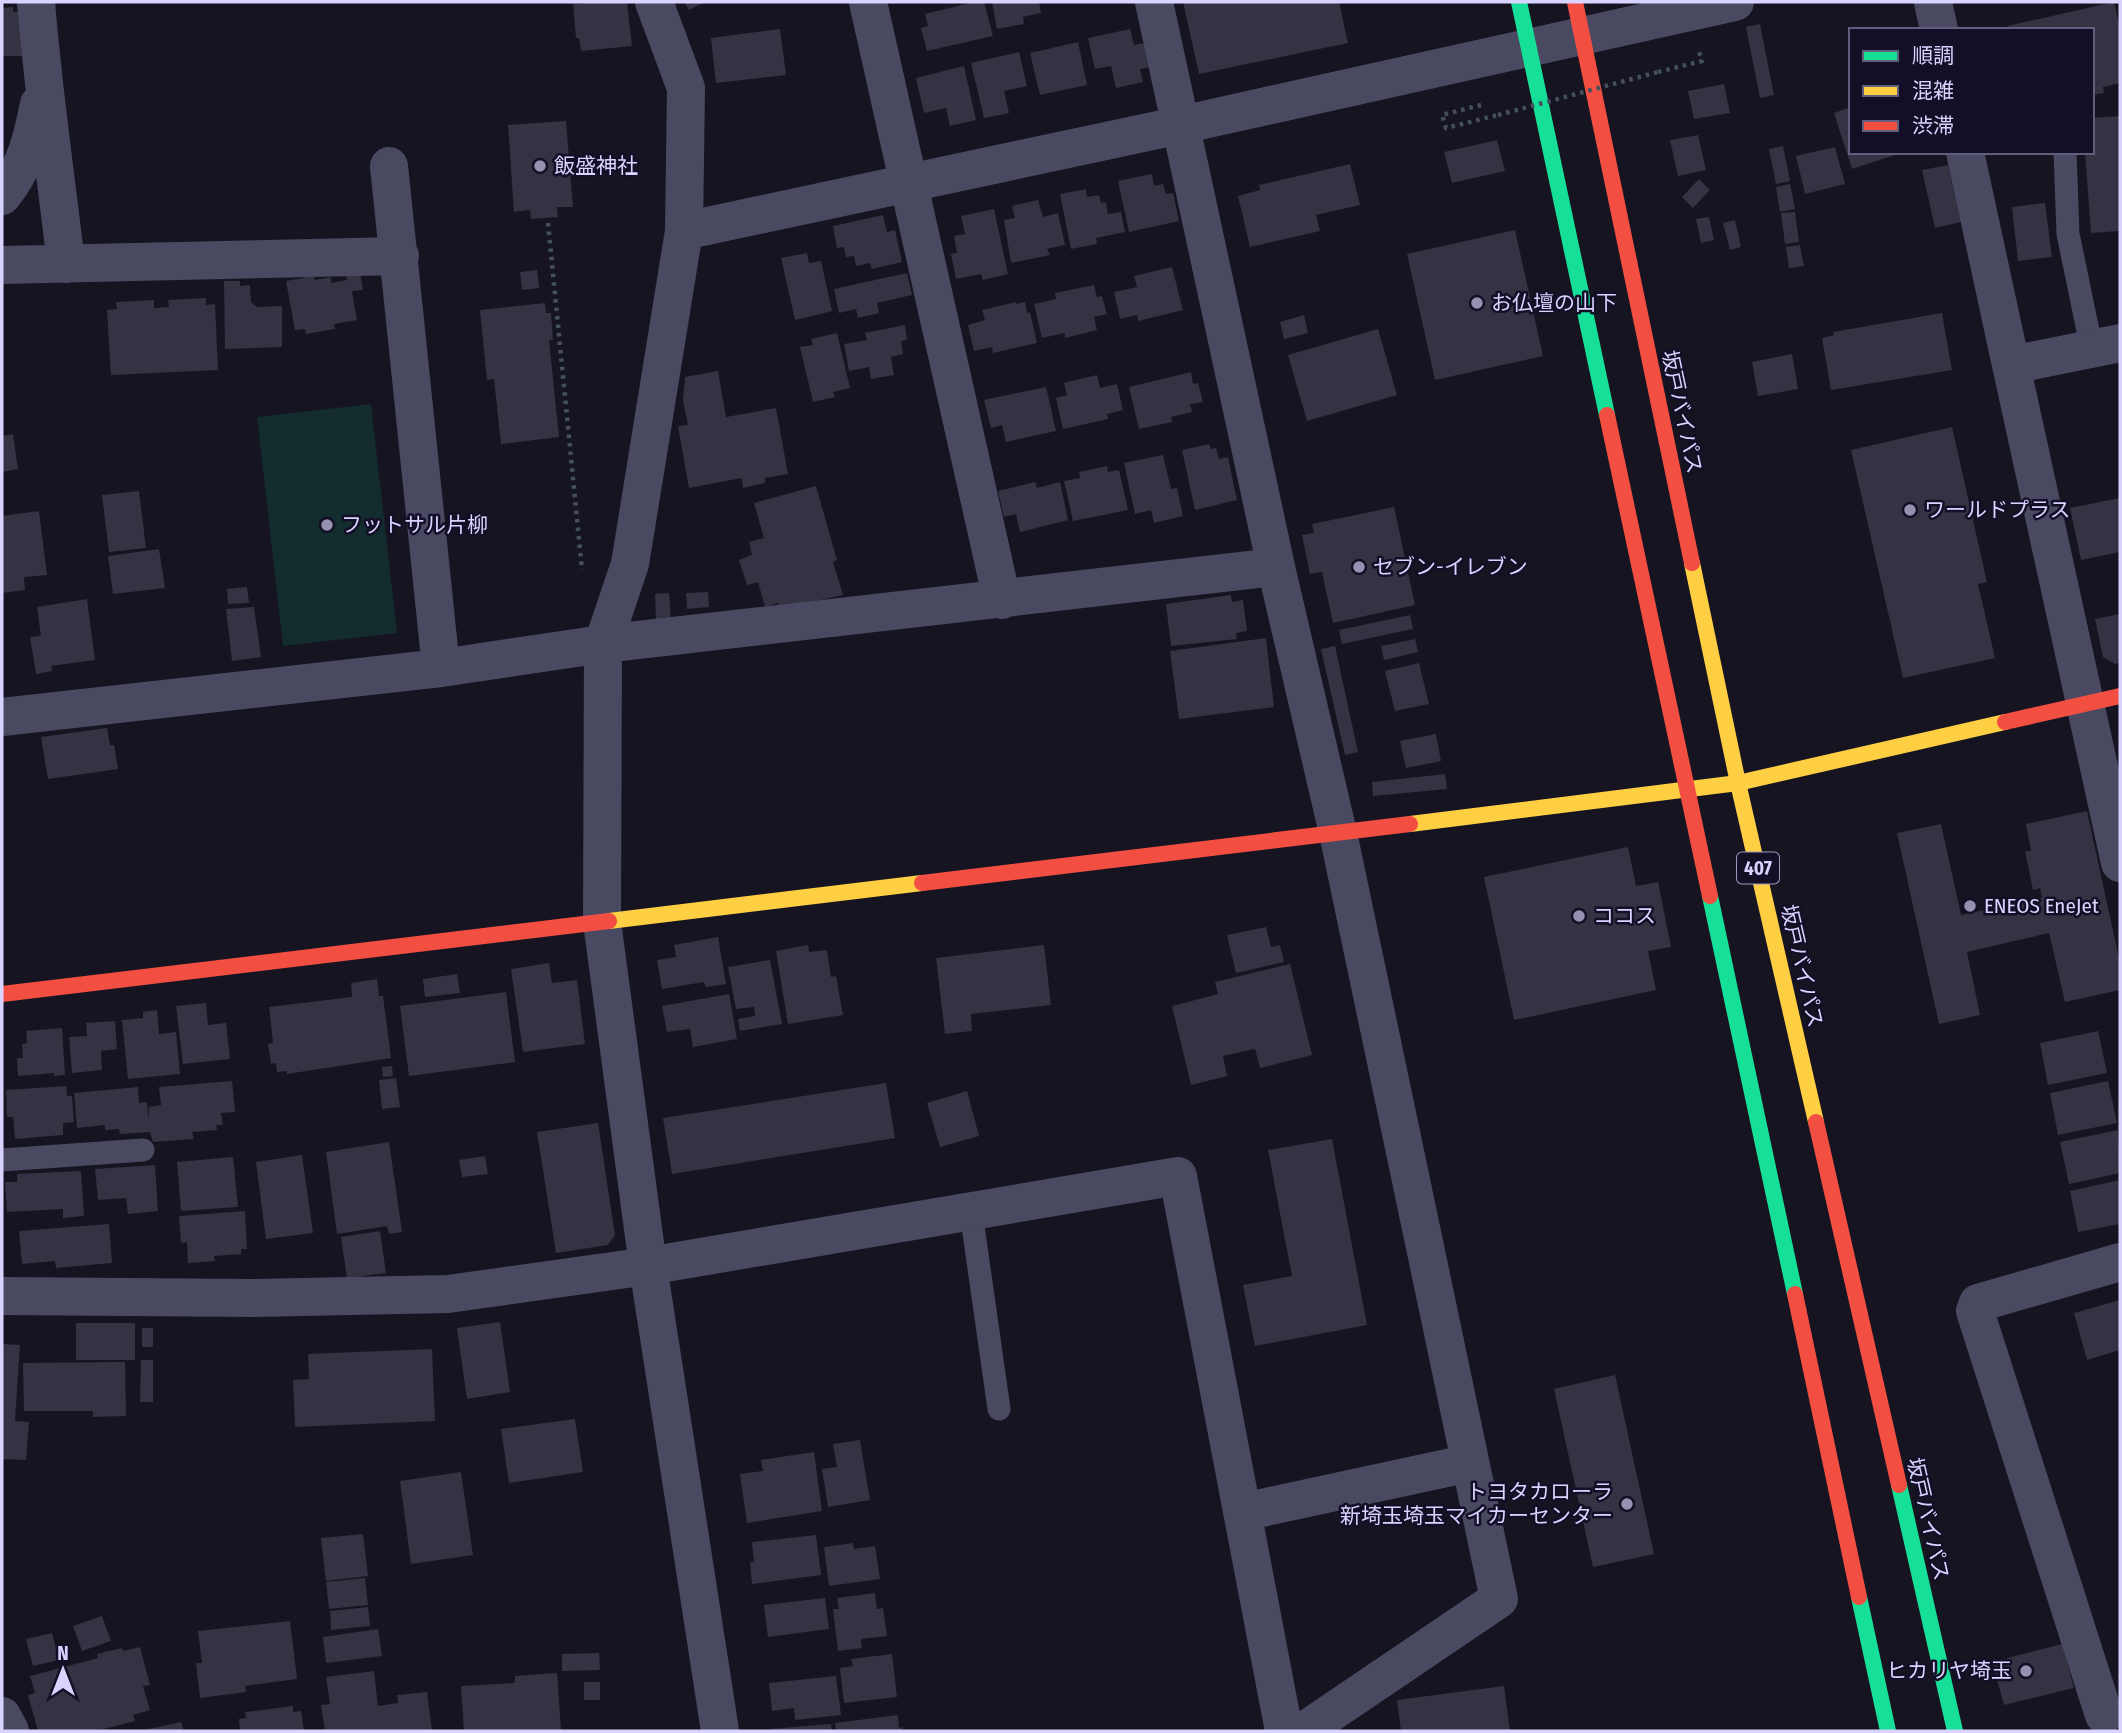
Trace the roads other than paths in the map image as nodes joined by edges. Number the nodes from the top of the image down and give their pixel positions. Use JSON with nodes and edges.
{"nodes":[{"id":1,"x":36,"y":2,"type":"edge"},
{"id":2,"x":654,"y":2,"type":"edge"},
{"id":3,"x":868,"y":2,"type":"edge"},
{"id":4,"x":1154,"y":2,"type":"edge"},
{"id":5,"x":1519,"y":2,"type":"edge"},
{"id":6,"x":1735,"y":2,"type":"edge"},
{"id":7,"x":1933,"y":2,"type":"edge"},
{"id":8,"x":1579,"y":18,"type":"edge"},
{"id":9,"x":1939,"y":28,"type":"edge"},
{"id":10,"x":1528,"y":46,"type":"junction"},
{"id":11,"x":43,"y":85,"type":"junction"},
{"id":12,"x":1181,"y":125,"type":"junction"},
{"id":13,"x":1965,"y":154,"type":"edge"},
{"id":14,"x":2065,"y":154,"type":"edge"},
{"id":15,"x":388,"y":166,"type":"dead end"},
{"id":16,"x":909,"y":184,"type":"junction"},
{"id":17,"x":2,"y":196,"type":"edge"},
{"id":18,"x":684,"y":232,"type":"junction"},
{"id":19,"x":400,"y":256,"type":"junction"},
{"id":20,"x":66,"y":264,"type":"junction"},
{"id":21,"x":2,"y":265,"type":"edge"},
{"id":22,"x":2106,"y":346,"type":"edge"},
{"id":23,"x":2011,"y":365,"type":"junction"},
{"id":24,"x":1276,"y":567,"type":"junction"},
{"id":25,"x":1002,"y":600,"type":"junction"},
{"id":26,"x":603,"y":643,"type":"junction"},
{"id":27,"x":441,"y":668,"type":"junction"},
{"id":28,"x":2103,"y":700,"type":"edge"},
{"id":29,"x":2,"y":717,"type":"edge"},
{"id":30,"x":1738,"y":783,"type":"junction"},
{"id":31,"x":1687,"y":791,"type":"junction"},
{"id":32,"x":1338,"y":833,"type":"junction"},
{"id":33,"x":2120,"y":863,"type":"edge"},
{"id":34,"x":602,"y":922,"type":"junction"},
{"id":35,"x":2,"y":994,"type":"edge"},
{"id":36,"x":143,"y":1150,"type":"dead end"},
{"id":37,"x":2,"y":1160,"type":"edge"},
{"id":38,"x":971,"y":1212,"type":"junction"},
{"id":39,"x":2120,"y":1262,"type":"edge"},
{"id":40,"x":648,"y":1266,"type":"junction"},
{"id":41,"x":2,"y":1296,"type":"edge"},
{"id":42,"x":999,"y":1409,"type":"dead end"},
{"id":43,"x":1470,"y":1464,"type":"junction"},
{"id":44,"x":1243,"y":1512,"type":"junction"},
{"id":45,"x":2104,"y":1715,"type":"dead end"},
{"id":46,"x":2,"y":1716,"type":"edge"},
{"id":47,"x":10,"y":1731,"type":"edge"},
{"id":48,"x":720,"y":1731,"type":"edge"},
{"id":49,"x":1284,"y":1731,"type":"edge"},
{"id":50,"x":1304,"y":1731,"type":"edge"},
{"id":51,"x":1888,"y":1731,"type":"edge"},
{"id":52,"x":1955,"y":1731,"type":"edge"}],
"edges":[{"from":1,"to":11,"type":"street"},
{"from":2,"to":18,"type":"street"},
{"from":3,"to":16,"type":"street"},
{"from":4,"to":12,"type":"street"},
{"from":5,"to":10,"type":"main road","number":"407"},
{"from":6,"to":8,"type":"street"},
{"from":7,"to":9,"type":"street"},
{"from":8,"to":10,"type":"street"},
{"from":8,"to":30,"type":"main road","name":"坂戸バイパス","number":"407"},
{"from":10,"to":12,"type":"street"},
{"from":10,"to":31,"type":"main road","number":"407"},
{"from":11,"to":17,"type":"street"},
{"from":11,"to":20,"type":"street"},
{"from":12,"to":16,"type":"street"},
{"from":12,"to":24,"type":"street"},
{"from":13,"to":23,"type":"street"},
{"from":14,"to":22,"type":"lane"},
{"from":15,"to":19,"type":"street"},
{"from":16,"to":18,"type":"street"},
{"from":16,"to":25,"type":"street"},
{"from":18,"to":26,"type":"street"},
{"from":19,"to":20,"type":"street"},
{"from":19,"to":27,"type":"street"},
{"from":20,"to":21,"type":"street"},
{"from":22,"to":23,"type":"street"},
{"from":23,"to":28,"type":"street"},
{"from":24,"to":25,"type":"street"},
{"from":24,"to":32,"type":"street"},
{"from":25,"to":26,"type":"street"},
{"from":26,"to":27,"type":"street"},
{"from":26,"to":34,"type":"street"},
{"from":27,"to":29,"type":"street"},
{"from":28,"to":30,"type":"main road"},
{"from":28,"to":33,"type":"street"},
{"from":30,"to":31,"type":"main road"},
{"from":30,"to":52,"type":"main road","name":"坂戸バイパス","number":"407"},
{"from":31,"to":32,"type":"main road"},
{"from":31,"to":51,"type":"main road","number":"407"},
{"from":32,"to":34,"type":"main road"},
{"from":32,"to":43,"type":"street"},
{"from":34,"to":35,"type":"main road"},
{"from":34,"to":40,"type":"street"},
{"from":36,"to":37,"type":"lane"},
{"from":38,"to":40,"type":"street"},
{"from":38,"to":42,"type":"lane"},
{"from":38,"to":44,"type":"street"},
{"from":39,"to":45,"type":"street"},
{"from":40,"to":41,"type":"street"},
{"from":40,"to":48,"type":"street"},
{"from":43,"to":44,"type":"street"},
{"from":43,"to":50,"type":"street"},
{"from":44,"to":49,"type":"street"},
{"from":46,"to":47,"type":"street"}]}
